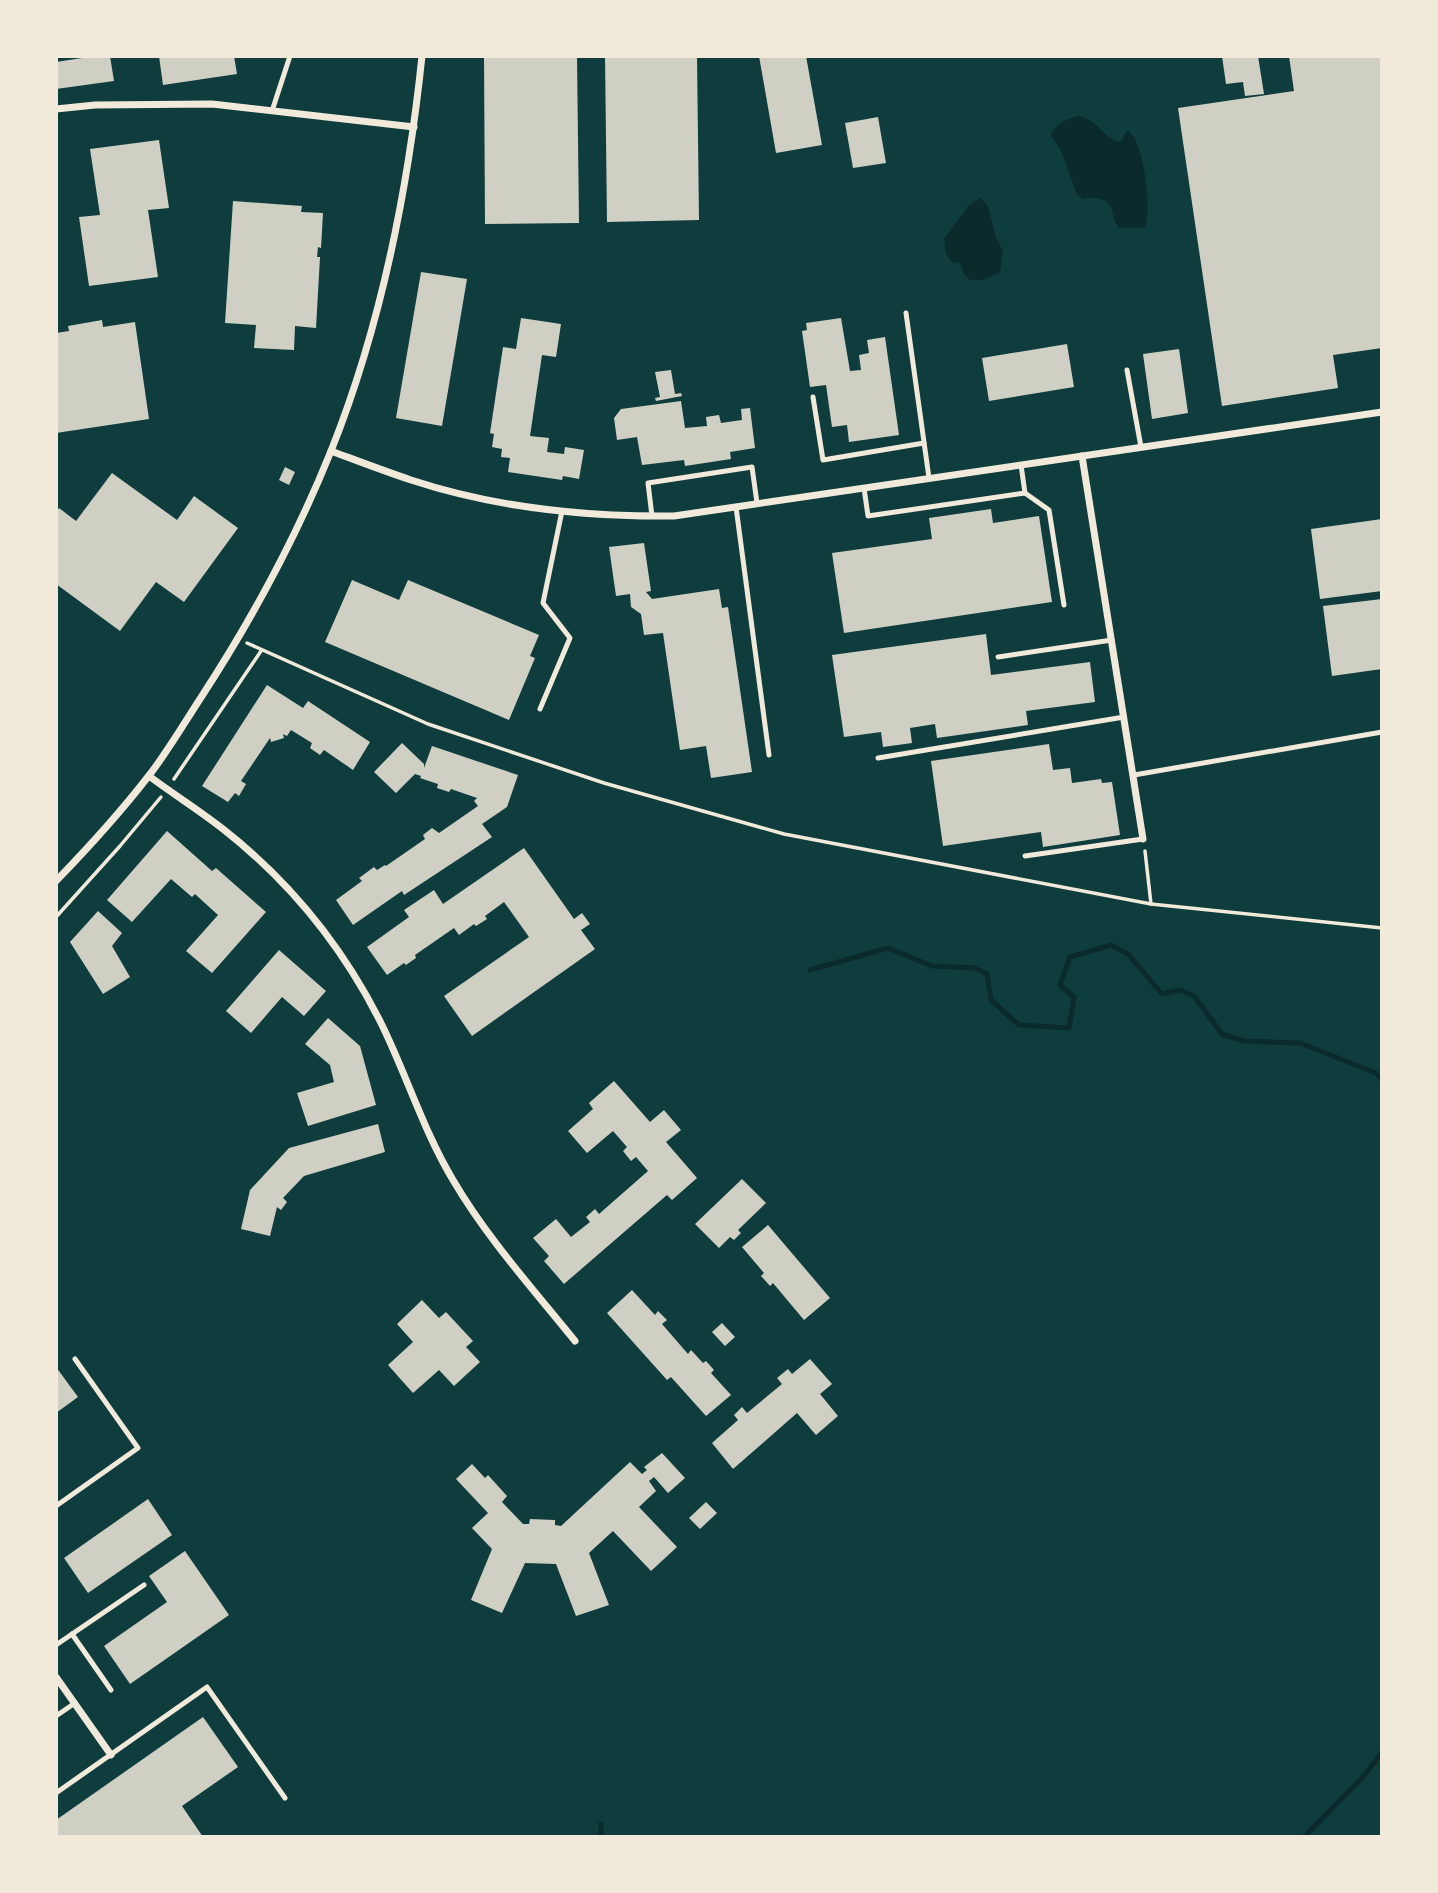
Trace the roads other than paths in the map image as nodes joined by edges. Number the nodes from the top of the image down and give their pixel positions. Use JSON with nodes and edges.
{"nodes":[{"id":1,"x":290,"y":56,"type":"edge"},
{"id":2,"x":422,"y":56,"type":"edge"},
{"id":3,"x":56,"y":110,"type":"edge"},
{"id":4,"x":272,"y":111,"type":"junction"},
{"id":5,"x":414,"y":127,"type":"junction"},
{"id":6,"x":906,"y":313,"type":"dead end"},
{"id":7,"x":1127,"y":370,"type":"dead end"},
{"id":8,"x":813,"y":397,"type":"dead end"},
{"id":9,"x":1382,"y":412,"type":"edge"},
{"id":10,"x":924,"y":443,"type":"junction"},
{"id":11,"x":1141,"y":447,"type":"junction"},
{"id":12,"x":331,"y":451,"type":"junction"},
{"id":13,"x":1082,"y":456,"type":"junction"},
{"id":14,"x":1021,"y":465,"type":"junction"},
{"id":15,"x":929,"y":478,"type":"junction"},
{"id":16,"x":864,"y":488,"type":"junction"},
{"id":17,"x":1025,"y":493,"type":"junction"},
{"id":18,"x":757,"y":503,"type":"junction"},
{"id":19,"x":736,"y":507,"type":"junction"},
{"id":20,"x":562,"y":511,"type":"junction"},
{"id":21,"x":652,"y":516,"type":"junction"},
{"id":22,"x":1064,"y":605,"type":"dead end"},
{"id":23,"x":1112,"y":640,"type":"junction"},
{"id":24,"x":998,"y":657,"type":"dead end"},
{"id":25,"x":540,"y":709,"type":"dead end"},
{"id":26,"x":1124,"y":717,"type":"junction"},
{"id":27,"x":1382,"y":733,"type":"edge"},
{"id":28,"x":769,"y":755,"type":"dead end"},
{"id":29,"x":878,"y":758,"type":"dead end"},
{"id":30,"x":1134,"y":775,"type":"junction"},
{"id":31,"x":149,"y":776,"type":"junction"},
{"id":32,"x":1143,"y":839,"type":"joint"},
{"id":33,"x":1025,"y":856,"type":"dead end"},
{"id":34,"x":56,"y":881,"type":"edge"},
{"id":35,"x":575,"y":1341,"type":"dead end"},
{"id":36,"x":75,"y":1359,"type":"dead end"},
{"id":37,"x":56,"y":1506,"type":"edge"},
{"id":38,"x":144,"y":1585,"type":"dead end"},
{"id":39,"x":72,"y":1634,"type":"junction"},
{"id":40,"x":56,"y":1645,"type":"edge"},
{"id":41,"x":56,"y":1677,"type":"edge"},
{"id":42,"x":111,"y":1690,"type":"dead end"},
{"id":43,"x":75,"y":1703,"type":"junction"},
{"id":44,"x":56,"y":1716,"type":"edge"},
{"id":45,"x":111,"y":1755,"type":"junction"},
{"id":46,"x":56,"y":1793,"type":"edge"},
{"id":47,"x":285,"y":1798,"type":"dead end"}],
"edges":[{"from":1,"to":4,"type":"lane"},
{"from":2,"to":5,"type":"street"},
{"from":3,"to":4,"type":"street"},
{"from":4,"to":5,"type":"street"},
{"from":5,"to":12,"type":"street"},
{"from":6,"to":10,"type":"lane"},
{"from":7,"to":11,"type":"lane"},
{"from":8,"to":10,"type":"lane"},
{"from":9,"to":11,"type":"street"},
{"from":10,"to":15,"type":"lane"},
{"from":11,"to":13,"type":"street"},
{"from":12,"to":20,"type":"street"},
{"from":12,"to":31,"type":"street"},
{"from":13,"to":14,"type":"street"},
{"from":13,"to":23,"type":"street"},
{"from":14,"to":15,"type":"street"},
{"from":14,"to":17,"type":"lane"},
{"from":15,"to":16,"type":"street"},
{"from":16,"to":17,"type":"lane"},
{"from":16,"to":18,"type":"street"},
{"from":17,"to":22,"type":"lane"},
{"from":18,"to":19,"type":"street"},
{"from":18,"to":21,"type":"lane"},
{"from":19,"to":21,"type":"street"},
{"from":19,"to":28,"type":"lane"},
{"from":20,"to":21,"type":"street"},
{"from":20,"to":25,"type":"lane"},
{"from":23,"to":24,"type":"lane"},
{"from":23,"to":26,"type":"street"},
{"from":26,"to":29,"type":"lane"},
{"from":26,"to":30,"type":"street"},
{"from":27,"to":30,"type":"lane"},
{"from":30,"to":32,"type":"street"},
{"from":31,"to":34,"type":"street"},
{"from":31,"to":35,"type":"street"},
{"from":32,"to":33,"type":"lane"},
{"from":36,"to":37,"type":"lane"},
{"from":38,"to":39,"type":"lane"},
{"from":39,"to":40,"type":"lane"},
{"from":39,"to":42,"type":"lane"},
{"from":41,"to":43,"type":"street"},
{"from":43,"to":44,"type":"lane"},
{"from":43,"to":45,"type":"street"},
{"from":45,"to":46,"type":"lane"},
{"from":45,"to":47,"type":"lane"}]}
